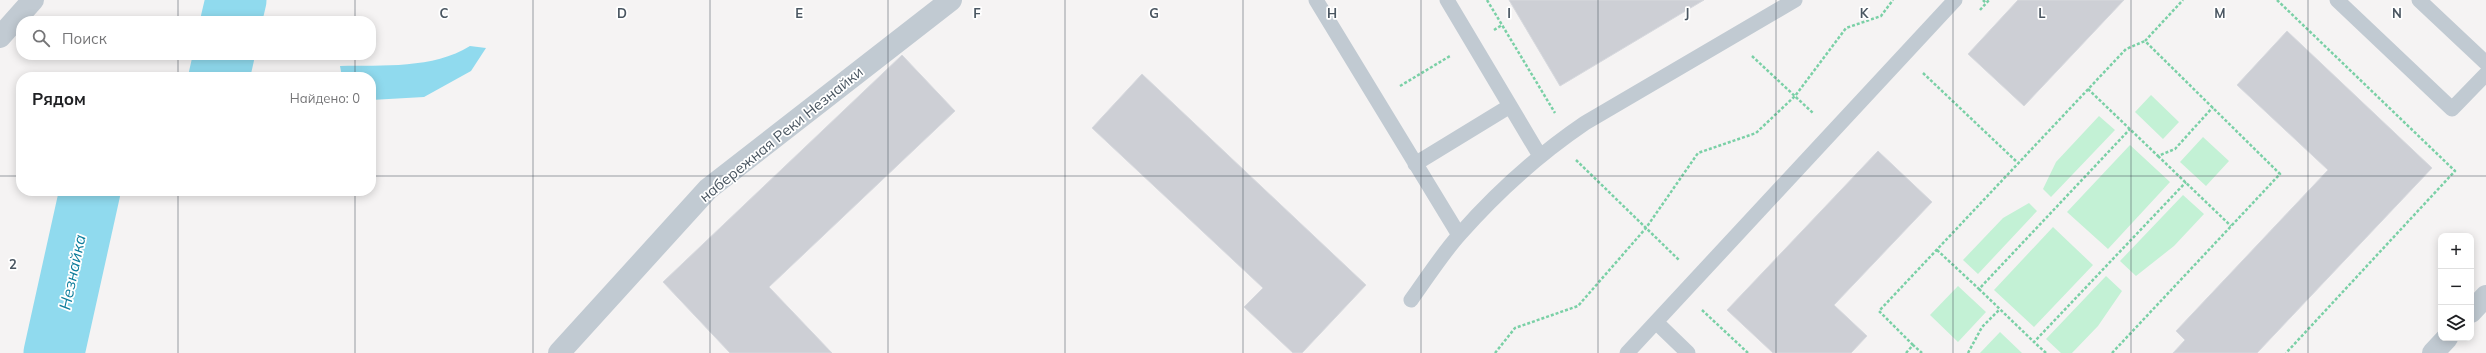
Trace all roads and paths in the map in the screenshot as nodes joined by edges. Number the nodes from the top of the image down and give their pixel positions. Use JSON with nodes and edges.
{"nodes":[{"id":1,"x":33,"y":0,"type":"edge"},
{"id":2,"x":951,"y":0,"type":"edge"},
{"id":3,"x":1316,"y":0,"type":"edge"},
{"id":4,"x":1447,"y":0,"type":"edge"},
{"id":5,"x":1487,"y":0,"type":"edge"},
{"id":6,"x":1795,"y":0,"type":"edge"},
{"id":7,"x":1893,"y":0,"type":"edge"},
{"id":8,"x":1955,"y":0,"type":"edge"},
{"id":9,"x":1983,"y":0,"type":"edge"},
{"id":10,"x":2183,"y":0,"type":"edge"},
{"id":11,"x":2277,"y":0,"type":"edge"},
{"id":12,"x":2337,"y":0,"type":"edge"},
{"id":13,"x":2419,"y":0,"type":"edge"},
{"id":14,"x":1986,"y":3,"type":"dead end"},
{"id":15,"x":19,"y":16,"type":"edge"},
{"id":16,"x":16,"y":20,"type":"edge"},
{"id":17,"x":1502,"y":25,"type":"junction"},
{"id":18,"x":1732,"y":37,"type":"junction"},
{"id":19,"x":0,"y":38,"type":"edge"},
{"id":20,"x":2145,"y":41,"type":"junction"},
{"id":21,"x":1472,"y":43,"type":"junction"},
{"id":22,"x":2486,"y":63,"type":"edge"},
{"id":23,"x":1921,"y":72,"type":"dead end"},
{"id":24,"x":2486,"y":74,"type":"edge"},
{"id":25,"x":2088,"y":89,"type":"junction"},
{"id":26,"x":1794,"y":96,"type":"junction"},
{"id":27,"x":1376,"y":100,"type":"junction"},
{"id":28,"x":1510,"y":106,"type":"junction"},
{"id":29,"x":2213,"y":107,"type":"junction"},
{"id":30,"x":1556,"y":115,"type":"dead end"},
{"id":31,"x":2130,"y":129,"type":"junction"},
{"id":32,"x":1832,"y":132,"type":"junction"},
{"id":33,"x":1557,"y":142,"type":"junction"},
{"id":34,"x":1540,"y":156,"type":"junction"},
{"id":35,"x":2158,"y":156,"type":"junction"},
{"id":36,"x":2018,"y":163,"type":"junction"},
{"id":37,"x":1415,"y":164,"type":"junction"},
{"id":38,"x":2186,"y":182,"type":"junction"},
{"id":39,"x":2231,"y":226,"type":"junction"},
{"id":40,"x":1646,"y":228,"type":"junction"},
{"id":41,"x":1459,"y":235,"type":"junction"},
{"id":42,"x":1937,"y":250,"type":"junction"},
{"id":43,"x":1696,"y":278,"type":"junction"},
{"id":44,"x":1979,"y":289,"type":"junction"},
{"id":45,"x":2486,"y":296,"type":"edge"},
{"id":46,"x":1411,"y":300,"type":"dead end"},
{"id":47,"x":2000,"y":309,"type":"junction"},
{"id":48,"x":2474,"y":309,"type":"edge"},
{"id":49,"x":1656,"y":322,"type":"junction"},
{"id":50,"x":2444,"y":341,"type":"edge"},
{"id":51,"x":2034,"y":342,"type":"junction"},
{"id":52,"x":1913,"y":345,"type":"junction"},
{"id":53,"x":559,"y":353,"type":"edge"},
{"id":54,"x":1495,"y":353,"type":"edge"},
{"id":55,"x":1627,"y":353,"type":"edge"},
{"id":56,"x":1688,"y":353,"type":"edge"},
{"id":57,"x":1906,"y":353,"type":"edge"},
{"id":58,"x":1922,"y":353,"type":"edge"},
{"id":59,"x":1968,"y":353,"type":"edge"},
{"id":60,"x":2046,"y":353,"type":"edge"},
{"id":61,"x":2112,"y":353,"type":"edge"},
{"id":62,"x":2286,"y":353,"type":"edge"},
{"id":63,"x":2433,"y":353,"type":"edge"}],
"edges":[{"from":1,"to":15,"type":"street"},
{"from":2,"to":53,"type":"street","name":"набережная Реки Незнайки"},
{"from":3,"to":27,"type":"lane"},
{"from":4,"to":21,"type":"lane"},
{"from":5,"to":17,"type":"path"},
{"from":6,"to":18,"type":"lane"},
{"from":7,"to":26,"type":"path"},
{"from":8,"to":32,"type":"lane"},
{"from":9,"to":14,"type":"path"},
{"from":10,"to":20,"type":"path"},
{"from":11,"to":62,"type":"path"},
{"from":12,"to":24,"type":"lane"},
{"from":13,"to":22,"type":"lane"},
{"from":16,"to":19,"type":"street"},
{"from":17,"to":21,"type":"path"},
{"from":17,"to":30,"type":"path"},
{"from":18,"to":26,"type":"path"},
{"from":18,"to":33,"type":"lane"},
{"from":20,"to":25,"type":"path"},
{"from":20,"to":29,"type":"path"},
{"from":21,"to":27,"type":"path"},
{"from":21,"to":28,"type":"lane"},
{"from":23,"to":36,"type":"path"},
{"from":25,"to":31,"type":"path"},
{"from":25,"to":36,"type":"path"},
{"from":26,"to":32,"type":"path"},
{"from":26,"to":40,"type":"path"},
{"from":27,"to":37,"type":"lane"},
{"from":28,"to":34,"type":"lane"},
{"from":28,"to":37,"type":"lane"},
{"from":29,"to":35,"type":"path"},
{"from":29,"to":39,"type":"path"},
{"from":31,"to":35,"type":"path"},
{"from":31,"to":44,"type":"path"},
{"from":32,"to":43,"type":"lane"},
{"from":33,"to":34,"type":"lane"},
{"from":33,"to":40,"type":"path"},
{"from":34,"to":41,"type":"lane"},
{"from":35,"to":38,"type":"path"},
{"from":36,"to":42,"type":"path"},
{"from":37,"to":41,"type":"lane"},
{"from":38,"to":39,"type":"path"},
{"from":38,"to":51,"type":"path"},
{"from":39,"to":61,"type":"path"},
{"from":40,"to":43,"type":"path"},
{"from":40,"to":54,"type":"path"},
{"from":41,"to":46,"type":"lane"},
{"from":42,"to":44,"type":"path"},
{"from":42,"to":52,"type":"path"},
{"from":43,"to":49,"type":"lane"},
{"from":44,"to":47,"type":"path"},
{"from":45,"to":48,"type":"street"},
{"from":47,"to":51,"type":"path"},
{"from":47,"to":59,"type":"path"},
{"from":49,"to":55,"type":"lane"},
{"from":49,"to":56,"type":"lane"},
{"from":50,"to":63,"type":"street"},
{"from":51,"to":60,"type":"path"},
{"from":52,"to":57,"type":"path"},
{"from":52,"to":58,"type":"path"}]}
